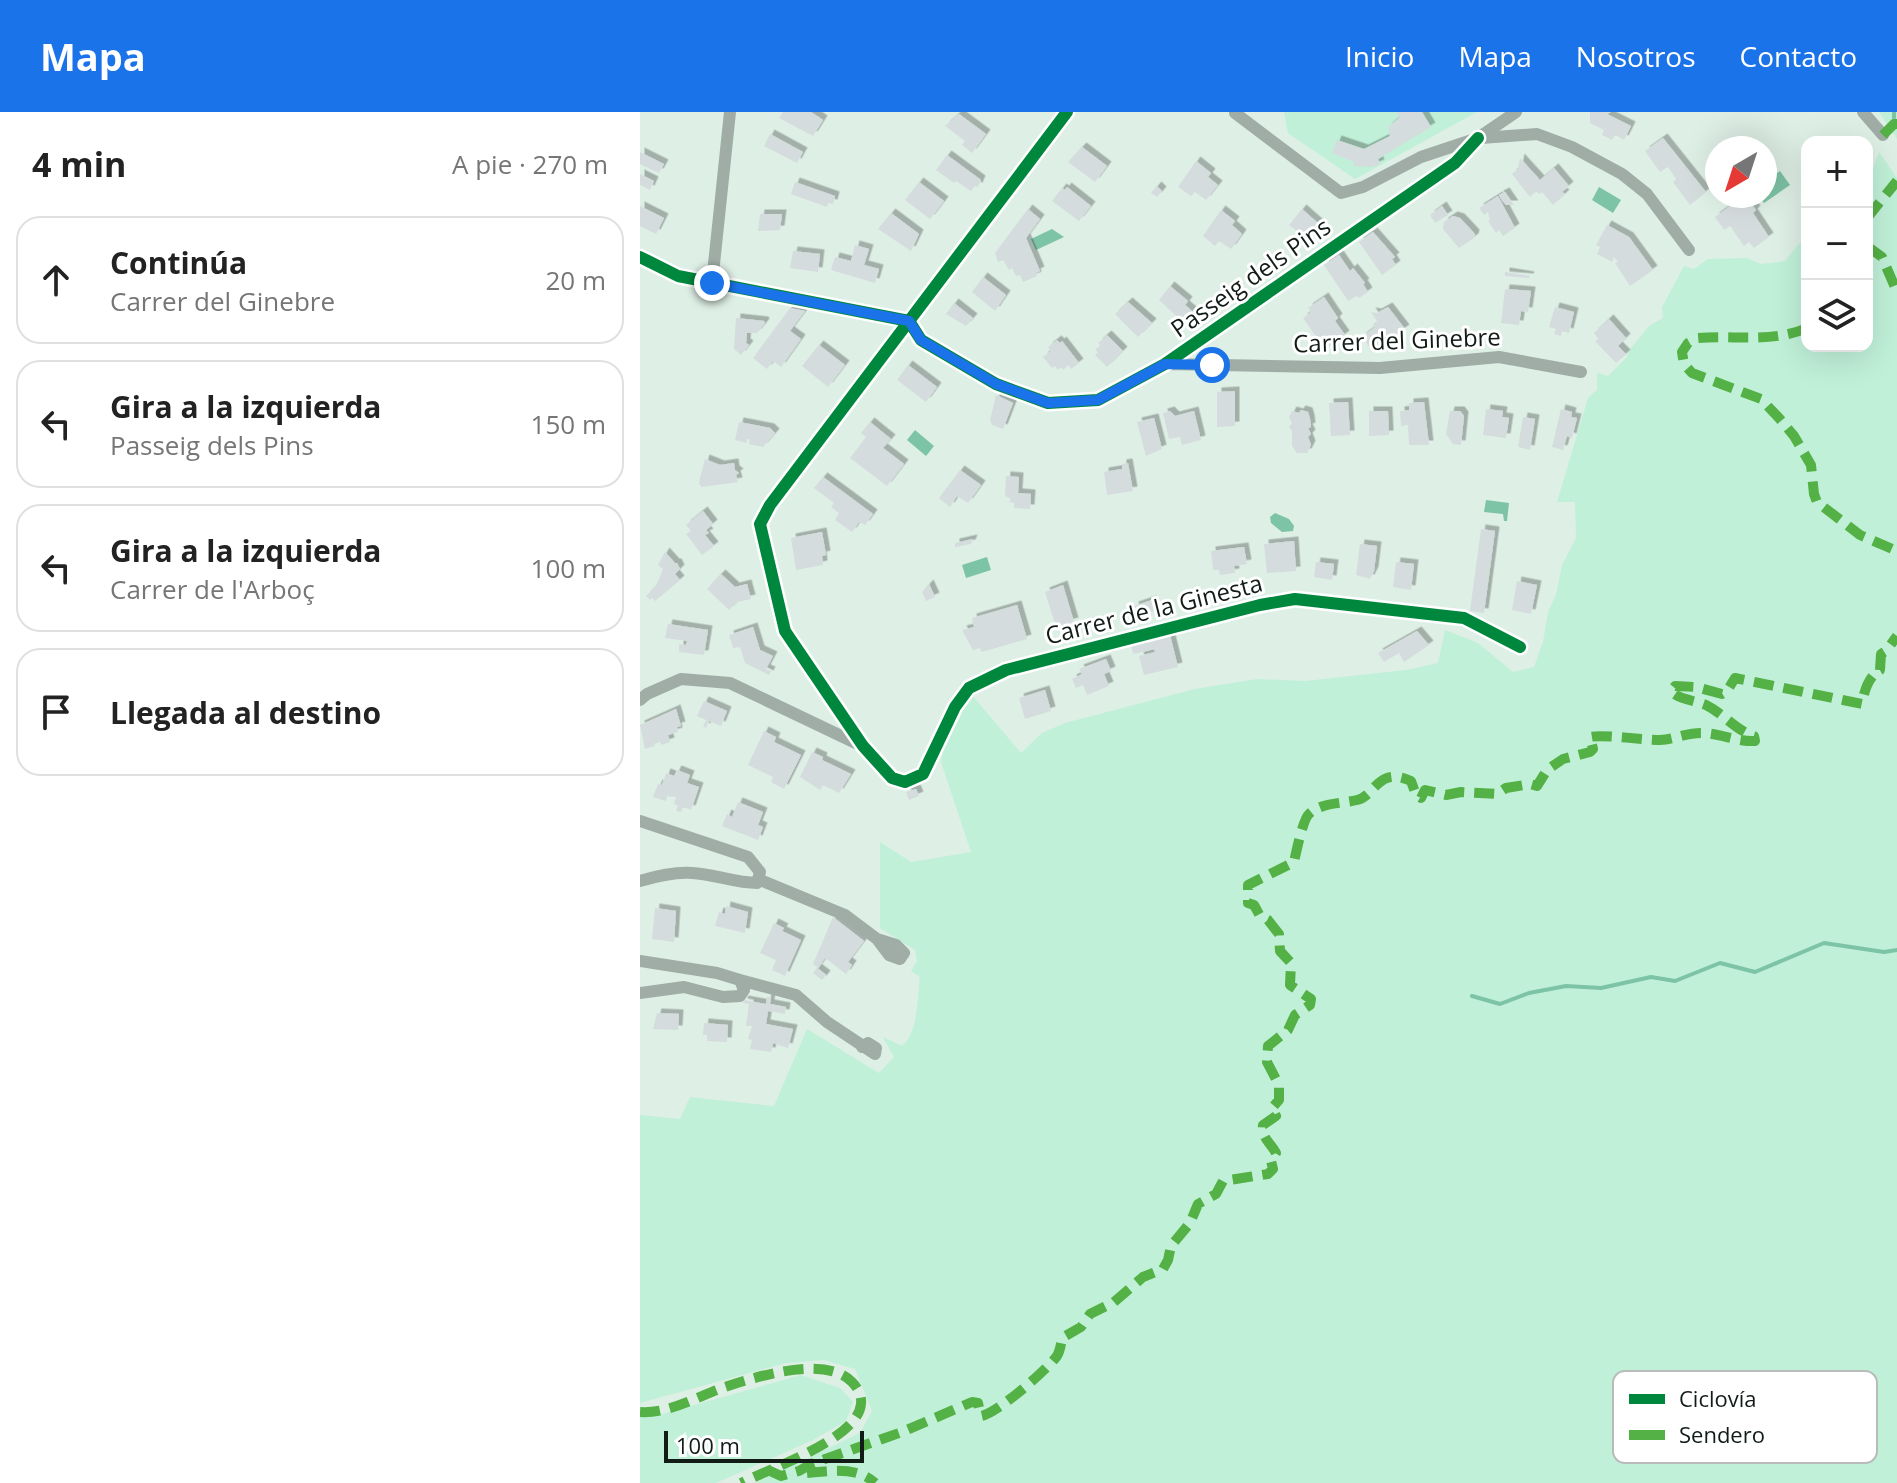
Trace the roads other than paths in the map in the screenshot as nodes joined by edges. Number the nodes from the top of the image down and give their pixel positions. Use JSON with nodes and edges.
{"nodes":[{"id":1,"x":730,"y":112,"type":"edge"},
{"id":2,"x":1067,"y":112,"type":"edge"},
{"id":3,"x":1516,"y":112,"type":"edge"},
{"id":4,"x":1863,"y":112,"type":"edge"},
{"id":5,"x":1235,"y":113,"type":"edge"},
{"id":6,"x":1883,"y":135,"type":"dead end"},
{"id":7,"x":1478,"y":138,"type":"junction"},
{"id":8,"x":1689,"y":250,"type":"dead end"},
{"id":9,"x":640,"y":257,"type":"edge"},
{"id":10,"x":712,"y":283,"type":"junction"},
{"id":11,"x":909,"y":321,"type":"junction"},
{"id":12,"x":1165,"y":364,"type":"junction"},
{"id":13,"x":1581,"y":372,"type":"dead end"},
{"id":14,"x":1520,"y":647,"type":"dead end"},
{"id":15,"x":640,"y":700,"type":"edge"},
{"id":16,"x":837,"y":708,"type":"junction"},
{"id":17,"x":820,"y":726,"type":"junction"},
{"id":18,"x":863,"y":746,"type":"junction"},
{"id":19,"x":640,"y":821,"type":"edge"},
{"id":20,"x":758,"y":879,"type":"junction"},
{"id":21,"x":640,"y":881,"type":"edge"},
{"id":22,"x":877,"y":939,"type":"dead end"},
{"id":23,"x":640,"y":961,"type":"edge"},
{"id":24,"x":740,"y":980,"type":"junction"},
{"id":25,"x":640,"y":993,"type":"edge"},
{"id":26,"x":862,"y":1047,"type":"dead end"}],
"edges":[{"from":1,"to":10,"type":"street"},
{"from":2,"to":11,"type":"street"},
{"from":3,"to":7,"type":"street"},
{"from":4,"to":6,"type":"street"},
{"from":5,"to":7,"type":"street"},
{"from":7,"to":8,"type":"street"},
{"from":7,"to":12,"type":"street","name":"Passeig dels Pins"},
{"from":9,"to":10,"type":"street"},
{"from":10,"to":11,"type":"street"},
{"from":11,"to":12,"type":"street","name":"Passeig dels Pins"},
{"from":11,"to":16,"type":"street"},
{"from":12,"to":13,"type":"street","name":"Carrer del Ginebre"},
{"from":14,"to":18,"type":"street","name":"Carrer de la Ginesta"},
{"from":15,"to":17,"type":"street"},
{"from":16,"to":17,"type":"street"},
{"from":16,"to":18,"type":"street"},
{"from":17,"to":18,"type":"street"},
{"from":19,"to":20,"type":"street"},
{"from":20,"to":21,"type":"street"},
{"from":20,"to":22,"type":"street"},
{"from":23,"to":24,"type":"street"},
{"from":24,"to":25,"type":"street"},
{"from":24,"to":26,"type":"street"}]}
